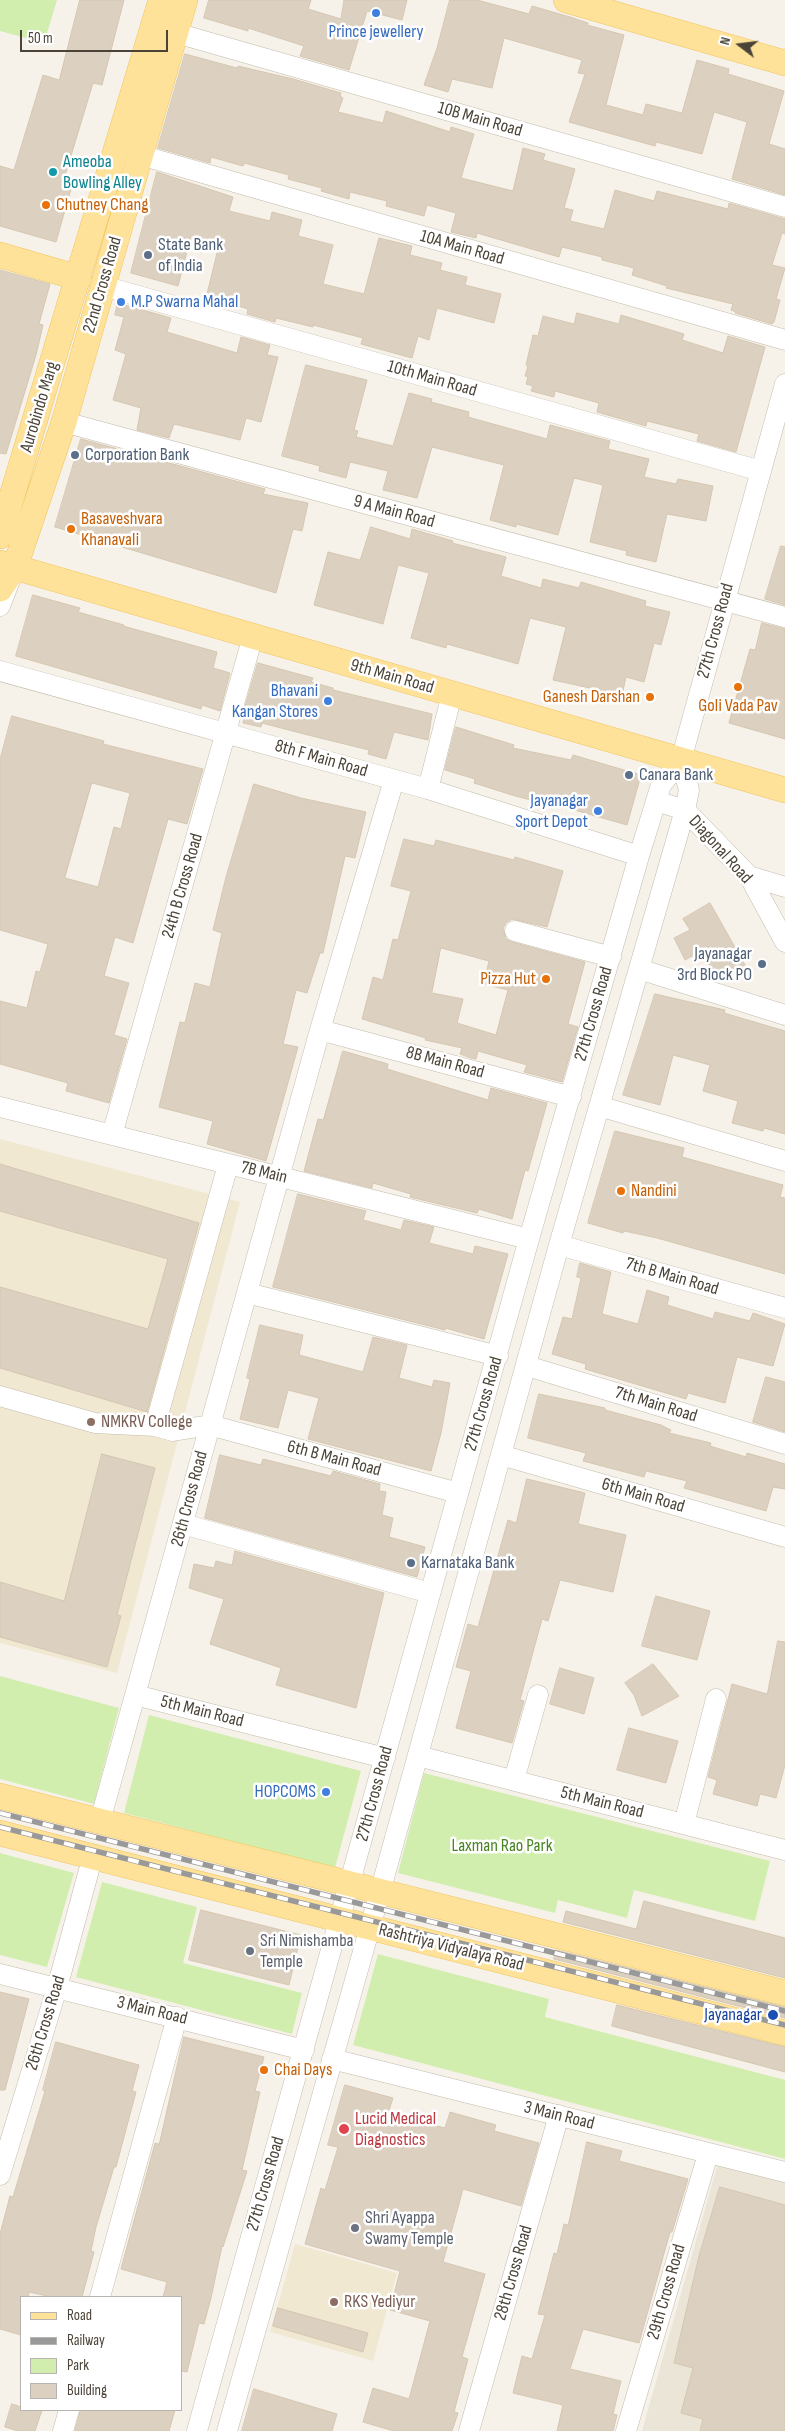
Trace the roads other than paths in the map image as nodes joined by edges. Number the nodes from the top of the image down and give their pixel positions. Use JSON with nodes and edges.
{"nodes":[{"id":1,"x":160,"y":0,"type":"edge"},
{"id":2,"x":185,"y":0,"type":"edge"},
{"id":3,"x":566,"y":0,"type":"edge"},
{"id":4,"x":176,"y":32,"type":"junction"},
{"id":5,"x":785,"y":63,"type":"edge"},
{"id":6,"x":140,"y":155,"type":"junction"},
{"id":7,"x":785,"y":207,"type":"edge"},
{"id":8,"x":0,"y":255,"type":"edge"},
{"id":9,"x":79,"y":278,"type":"junction"},
{"id":10,"x":103,"y":286,"type":"junction"},
{"id":11,"x":785,"y":340,"type":"edge"},
{"id":12,"x":785,"y":384,"type":"edge"},
{"id":13,"x":64,"y":422,"type":"junction"},
{"id":14,"x":779,"y":429,"type":"edge"},
{"id":15,"x":761,"y":471,"type":"junction"},
{"id":16,"x":0,"y":536,"type":"edge"},
{"id":17,"x":7,"y":565,"type":"edge"},
{"id":18,"x":0,"y":589,"type":"edge"},
{"id":19,"x":724,"y":601,"type":"junction"},
{"id":20,"x":0,"y":606,"type":"edge"},
{"id":21,"x":785,"y":618,"type":"edge"},
{"id":22,"x":253,"y":636,"type":"junction"},
{"id":23,"x":0,"y":671,"type":"edge"},
{"id":24,"x":452,"y":694,"type":"junction"},
{"id":25,"x":226,"y":733,"type":"junction"},
{"id":26,"x":681,"y":760,"type":"junction"},
{"id":27,"x":394,"y":780,"type":"junction"},
{"id":28,"x":428,"y":789,"type":"junction"},
{"id":29,"x":785,"y":790,"type":"edge"},
{"id":30,"x":656,"y":801,"type":"junction"},
{"id":31,"x":685,"y":810,"type":"junction"},
{"id":32,"x":639,"y":856,"type":"junction"},
{"id":33,"x":749,"y":876,"type":"junction"},
{"id":34,"x":785,"y":887,"type":"edge"},
{"id":35,"x":515,"y":931,"type":"dead end"},
{"id":36,"x":785,"y":942,"type":"edge"},
{"id":37,"x":611,"y":957,"type":"junction"},
{"id":38,"x":640,"y":970,"type":"junction"},
{"id":39,"x":785,"y":1015,"type":"edge"},
{"id":40,"x":320,"y":1030,"type":"junction"},
{"id":41,"x":571,"y":1096,"type":"junction"},
{"id":42,"x":599,"y":1106,"type":"junction"},
{"id":43,"x":0,"y":1107,"type":"edge"},
{"id":44,"x":112,"y":1135,"type":"junction"},
{"id":45,"x":785,"y":1161,"type":"edge"},
{"id":46,"x":228,"y":1165,"type":"junction"},
{"id":47,"x":279,"y":1177,"type":"junction"},
{"id":48,"x":529,"y":1239,"type":"junction"},
{"id":49,"x":559,"y":1246,"type":"junction"},
{"id":50,"x":247,"y":1293,"type":"junction"},
{"id":51,"x":785,"y":1308,"type":"edge"},
{"id":52,"x":498,"y":1356,"type":"junction"},
{"id":53,"x":527,"y":1366,"type":"junction"},
{"id":54,"x":0,"y":1396,"type":"edge"},
{"id":55,"x":210,"y":1425,"type":"junction"},
{"id":56,"x":155,"y":1426,"type":"junction"},
{"id":57,"x":785,"y":1444,"type":"edge"},
{"id":58,"x":501,"y":1455,"type":"junction"},
{"id":59,"x":458,"y":1493,"type":"junction"},
{"id":60,"x":183,"y":1524,"type":"junction"},
{"id":61,"x":785,"y":1537,"type":"edge"},
{"id":62,"x":430,"y":1593,"type":"junction"},
{"id":63,"x":135,"y":1695,"type":"junction"},
{"id":64,"x":538,"y":1695,"type":"dead end"},
{"id":65,"x":716,"y":1699,"type":"dead end"},
{"id":66,"x":418,"y":1756,"type":"junction"},
{"id":67,"x":385,"y":1758,"type":"junction"},
{"id":68,"x":514,"y":1780,"type":"junction"},
{"id":69,"x":0,"y":1796,"type":"edge"},
{"id":70,"x":100,"y":1821,"type":"junction"},
{"id":71,"x":684,"y":1824,"type":"junction"},
{"id":72,"x":0,"y":1834,"type":"edge"},
{"id":73,"x":785,"y":1850,"type":"edge"},
{"id":74,"x":89,"y":1870,"type":"dead end"},
{"id":75,"x":350,"y":1884,"type":"junction"},
{"id":76,"x":380,"y":1892,"type":"junction"},
{"id":77,"x":340,"y":1920,"type":"junction"},
{"id":78,"x":370,"y":1927,"type":"junction"},
{"id":79,"x":0,"y":1974,"type":"edge"},
{"id":80,"x":57,"y":1988,"type":"junction"},
{"id":81,"x":785,"y":1993,"type":"edge"},
{"id":82,"x":177,"y":2017,"type":"junction"},
{"id":83,"x":785,"y":2033,"type":"edge"},
{"id":84,"x":304,"y":2050,"type":"junction"},
{"id":85,"x":332,"y":2060,"type":"junction"},
{"id":86,"x":558,"y":2116,"type":"junction"},
{"id":87,"x":708,"y":2154,"type":"junction"},
{"id":88,"x":785,"y":2172,"type":"edge"},
{"id":89,"x":0,"y":2175,"type":"edge"},
{"id":90,"x":100,"y":2296,"type":"edge"},
{"id":91,"x":69,"y":2411,"type":"edge"},
{"id":92,"x":63,"y":2431,"type":"edge"},
{"id":93,"x":197,"y":2431,"type":"edge"},
{"id":94,"x":227,"y":2431,"type":"edge"},
{"id":95,"x":469,"y":2431,"type":"edge"},
{"id":96,"x":626,"y":2431,"type":"edge"}],
"edges":[{"from":1,"to":9,"type":"main road","name":"22nd Cross Road"},
{"from":2,"to":4,"type":"main road","name":"22nd Cross Road"},
{"from":3,"to":5,"type":"main road"},
{"from":4,"to":6,"type":"main road","name":"22nd Cross Road"},
{"from":4,"to":7,"type":"street","name":"10B Main Road"},
{"from":6,"to":10,"type":"main road","name":"22nd Cross Road"},
{"from":6,"to":11,"type":"street","name":"10A Main Road"},
{"from":8,"to":9,"type":"main road"},
{"from":9,"to":16,"type":"main road","name":"Aurobindo Marg"},
{"from":10,"to":13,"type":"main road","name":"22nd Cross Road"},
{"from":10,"to":15,"type":"street","name":"10th Main Road"},
{"from":12,"to":14,"type":"street","name":"27th Cross Road"},
{"from":13,"to":17,"type":"main road","name":"22nd Cross Road"},
{"from":13,"to":19,"type":"street","name":"9 A Main Road"},
{"from":14,"to":15,"type":"street","name":"27th Cross Road"},
{"from":15,"to":19,"type":"street","name":"27th Cross Road"},
{"from":17,"to":18,"type":"main road","name":"22nd Cross Road"},
{"from":17,"to":20,"type":"street"},
{"from":17,"to":22,"type":"main road","name":"9th Main Road"},
{"from":19,"to":21,"type":"street","name":"9 A Main Road"},
{"from":19,"to":26,"type":"street","name":"27th Cross Road"},
{"from":22,"to":24,"type":"main road","name":"9th Main Road"},
{"from":22,"to":25,"type":"street","name":"24th B Cross Road"},
{"from":23,"to":25,"type":"street","name":"8th F Main Road"},
{"from":24,"to":26,"type":"main road","name":"9th Main Road"},
{"from":24,"to":28,"type":"street"},
{"from":25,"to":27,"type":"street","name":"8th F Main Road"},
{"from":25,"to":44,"type":"street","name":"24th B Cross Road"},
{"from":26,"to":29,"type":"main road","name":"9th Main Road"},
{"from":26,"to":30,"type":"street","name":"27th Cross Road"},
{"from":26,"to":31,"type":"street","name":"27th Cross Road"},
{"from":27,"to":28,"type":"street","name":"8th F Main Road"},
{"from":27,"to":40,"type":"street","name":"26th Cross Road"},
{"from":28,"to":32,"type":"street","name":"8th F Main Road"},
{"from":30,"to":31,"type":"street","name":"Diagonal Road"},
{"from":30,"to":32,"type":"street","name":"27th Cross Road"},
{"from":31,"to":33,"type":"street","name":"Diagonal Road"},
{"from":31,"to":38,"type":"street","name":"27th Cross Road"},
{"from":32,"to":37,"type":"street","name":"27th Cross Road"},
{"from":33,"to":34,"type":"street"},
{"from":33,"to":36,"type":"street","name":"Diagonal Road"},
{"from":35,"to":37,"type":"street"},
{"from":37,"to":41,"type":"street","name":"27th Cross Road"},
{"from":38,"to":39,"type":"street"},
{"from":38,"to":42,"type":"street","name":"27th Cross Road"},
{"from":40,"to":41,"type":"street","name":"8B Main Road"},
{"from":40,"to":47,"type":"street","name":"26th Cross Road"},
{"from":41,"to":48,"type":"street","name":"27th Cross Road"},
{"from":42,"to":45,"type":"street"},
{"from":42,"to":49,"type":"street","name":"27th Cross Road"},
{"from":43,"to":44,"type":"street","name":"7B Main"},
{"from":44,"to":46,"type":"street","name":"7B Main"},
{"from":46,"to":47,"type":"street","name":"7B Main"},
{"from":46,"to":56,"type":"street"},
{"from":47,"to":48,"type":"street","name":"7B Main"},
{"from":47,"to":50,"type":"street","name":"26th Cross Road"},
{"from":48,"to":52,"type":"street","name":"27th Cross Road"},
{"from":49,"to":51,"type":"street","name":"7th B Main Road"},
{"from":49,"to":53,"type":"street","name":"27th Cross Road"},
{"from":50,"to":52,"type":"street"},
{"from":50,"to":55,"type":"street","name":"26th Cross Road"},
{"from":52,"to":59,"type":"street","name":"27th Cross Road"},
{"from":53,"to":57,"type":"street","name":"7th Main Road"},
{"from":53,"to":58,"type":"street","name":"27th Cross Road"},
{"from":54,"to":56,"type":"street"},
{"from":55,"to":56,"type":"street"},
{"from":55,"to":59,"type":"street","name":"6th B Main Road"},
{"from":55,"to":60,"type":"street","name":"26th Cross Road"},
{"from":58,"to":61,"type":"street","name":"6th Main Road"},
{"from":58,"to":66,"type":"street","name":"27th Cross Road"},
{"from":59,"to":62,"type":"street","name":"27th Cross Road"},
{"from":60,"to":62,"type":"street"},
{"from":60,"to":63,"type":"street","name":"26th Cross Road"},
{"from":62,"to":67,"type":"street","name":"27th Cross Road"},
{"from":63,"to":67,"type":"street","name":"5th Main Road"},
{"from":63,"to":70,"type":"street","name":"26th Cross Road"},
{"from":64,"to":68,"type":"street"},
{"from":65,"to":71,"type":"street"},
{"from":66,"to":68,"type":"street","name":"5th Main Road"},
{"from":66,"to":76,"type":"street","name":"27th Cross Road"},
{"from":67,"to":75,"type":"street","name":"27th Cross Road"},
{"from":68,"to":71,"type":"street","name":"5th Main Road"},
{"from":69,"to":70,"type":"main road"},
{"from":70,"to":75,"type":"main road"},
{"from":71,"to":73,"type":"street","name":"5th Main Road"},
{"from":72,"to":77,"type":"main road","name":"Rashtriya Vidyalaya Road"},
{"from":74,"to":80,"type":"street","name":"26th Cross Road"},
{"from":75,"to":76,"type":"main road"},
{"from":75,"to":77,"type":"street","name":"27th Cross Road"},
{"from":76,"to":78,"type":"street","name":"27th Cross Road"},
{"from":76,"to":81,"type":"main road"},
{"from":77,"to":78,"type":"main road","name":"Rashtriya Vidyalaya Road"},
{"from":77,"to":84,"type":"street","name":"27th Cross Road"},
{"from":78,"to":83,"type":"main road","name":"Rashtriya Vidyalaya Road"},
{"from":78,"to":85,"type":"street","name":"27th Cross Road"},
{"from":79,"to":80,"type":"street","name":"3 Main Road"},
{"from":80,"to":82,"type":"street","name":"3 Main Road"},
{"from":80,"to":89,"type":"street","name":"26th Cross Road"},
{"from":82,"to":84,"type":"street","name":"3 Main Road"},
{"from":82,"to":90,"type":"street"},
{"from":84,"to":93,"type":"street","name":"27th Cross Road"},
{"from":85,"to":86,"type":"street","name":"3 Main Road"},
{"from":85,"to":94,"type":"street","name":"27th Cross Road"},
{"from":86,"to":87,"type":"street","name":"3 Main Road"},
{"from":86,"to":95,"type":"street","name":"28th Cross Road"},
{"from":87,"to":88,"type":"street","name":"3 Main Road"},
{"from":87,"to":96,"type":"street","name":"29th Cross Road"},
{"from":91,"to":92,"type":"street"}]}
